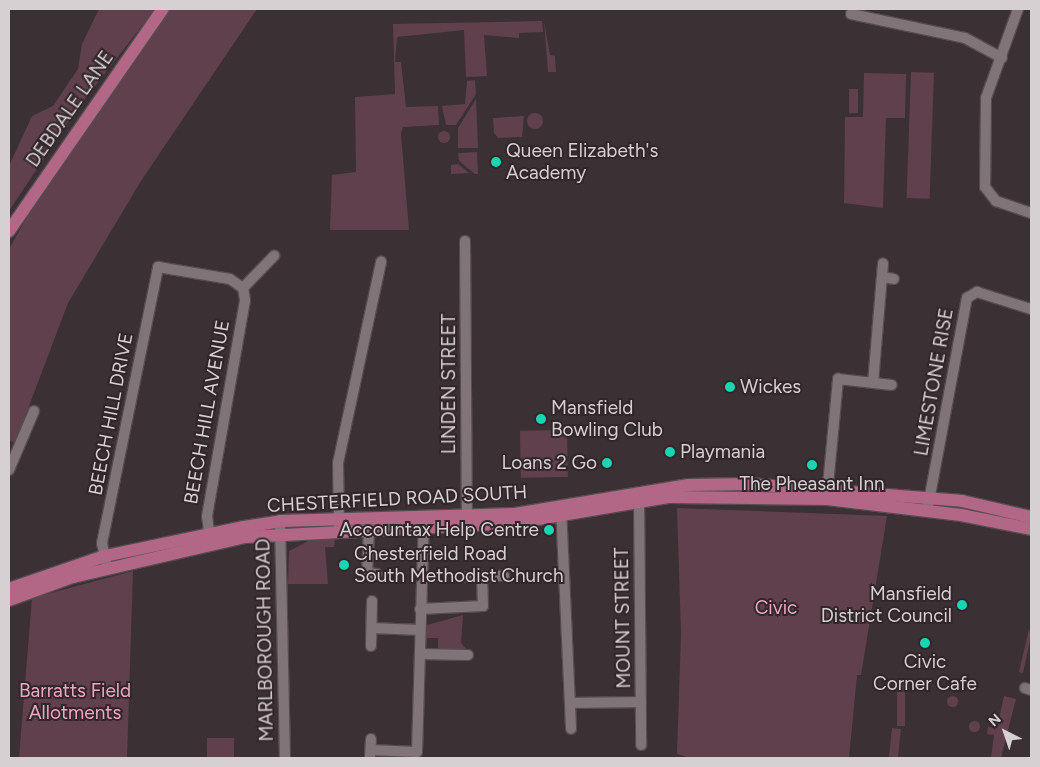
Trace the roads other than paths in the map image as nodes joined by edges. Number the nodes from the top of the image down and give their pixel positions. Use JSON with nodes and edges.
{"nodes":[{"id":1,"x":163,"y":9,"type":"edge"},
{"id":2,"x":1018,"y":9,"type":"edge"},
{"id":3,"x":851,"y":14,"type":"dead end"},
{"id":4,"x":874,"y":19,"type":"junction"},
{"id":5,"x":871,"y":30,"type":"dead end"},
{"id":6,"x":1002,"y":58,"type":"junction"},
{"id":7,"x":1031,"y":213,"type":"edge"},
{"id":8,"x":9,"y":231,"type":"edge"},
{"id":9,"x":465,"y":241,"type":"dead end"},
{"id":10,"x":274,"y":256,"type":"dead end"},
{"id":11,"x":381,"y":262,"type":"dead end"},
{"id":12,"x":883,"y":263,"type":"dead end"},
{"id":13,"x":882,"y":277,"type":"junction"},
{"id":14,"x":894,"y":278,"type":"dead end"},
{"id":15,"x":242,"y":288,"type":"junction"},
{"id":16,"x":1031,"y":309,"type":"edge"},
{"id":17,"x":873,"y":383,"type":"junction"},
{"id":18,"x":892,"y":385,"type":"dead end"},
{"id":19,"x":34,"y":411,"type":"dead end"},
{"id":20,"x":9,"y":470,"type":"edge"},
{"id":21,"x":828,"y":494,"type":"junction"},
{"id":22,"x":639,"y":497,"type":"junction"},
{"id":23,"x":930,"y":498,"type":"junction"},
{"id":24,"x":561,"y":511,"type":"junction"},
{"id":25,"x":927,"y":511,"type":"junction"},
{"id":26,"x":1031,"y":517,"type":"edge"},
{"id":27,"x":467,"y":522,"type":"junction"},
{"id":28,"x":424,"y":524,"type":"junction"},
{"id":29,"x":339,"y":526,"type":"junction"},
{"id":30,"x":280,"y":527,"type":"junction"},
{"id":31,"x":1031,"y":529,"type":"edge"},
{"id":32,"x":369,"y":531,"type":"junction"},
{"id":33,"x":210,"y":538,"type":"junction"},
{"id":34,"x":106,"y":562,"type":"junction"},
{"id":35,"x":377,"y":574,"type":"dead end"},
{"id":36,"x":504,"y":576,"type":"dead end"},
{"id":37,"x":467,"y":577,"type":"dead end"},
{"id":38,"x":482,"y":577,"type":"junction"},
{"id":39,"x":9,"y":589,"type":"edge"},
{"id":40,"x":9,"y":600,"type":"edge"},
{"id":41,"x":372,"y":601,"type":"dead end"},
{"id":42,"x":420,"y":609,"type":"junction"},
{"id":43,"x":372,"y":628,"type":"junction"},
{"id":44,"x":420,"y":630,"type":"junction"},
{"id":45,"x":372,"y":646,"type":"dead end"},
{"id":46,"x":420,"y":654,"type":"junction"},
{"id":47,"x":468,"y":655,"type":"dead end"},
{"id":48,"x":570,"y":702,"type":"junction"},
{"id":49,"x":641,"y":702,"type":"junction"},
{"id":50,"x":572,"y":729,"type":"dead end"},
{"id":51,"x":371,"y":738,"type":"dead end"},
{"id":52,"x":641,"y":745,"type":"dead end"},
{"id":53,"x":370,"y":754,"type":"edge"},
{"id":54,"x":285,"y":758,"type":"edge"}],
"edges":[{"from":1,"to":8,"type":"main road","name":"DEBDALE LANE"},
{"from":2,"to":6,"type":"street"},
{"from":3,"to":4,"type":"street"},
{"from":4,"to":5,"type":"street"},
{"from":4,"to":6,"type":"street"},
{"from":6,"to":7,"type":"street"},
{"from":9,"to":27,"type":"street","name":"LINDEN STREET"},
{"from":10,"to":15,"type":"street"},
{"from":11,"to":29,"type":"street"},
{"from":12,"to":13,"type":"street"},
{"from":13,"to":14,"type":"street"},
{"from":13,"to":17,"type":"street"},
{"from":15,"to":33,"type":"street","name":"BEECH HILL AVENUE"},
{"from":15,"to":34,"type":"street","name":"BEECH HILL DRIVE"},
{"from":16,"to":23,"type":"street","name":"LIMESTONE RISE"},
{"from":17,"to":18,"type":"street"},
{"from":17,"to":21,"type":"street"},
{"from":19,"to":20,"type":"street"},
{"from":21,"to":22,"type":"main road","name":"CHESTERFIELD ROAD SOUTH"},
{"from":21,"to":23,"type":"main road","name":"CHESTERFIELD ROAD SOUTH"},
{"from":21,"to":25,"type":"main road","name":"CHESTERFIELD ROAD SOUTH"},
{"from":22,"to":24,"type":"main road","name":"CHESTERFIELD ROAD SOUTH"},
{"from":22,"to":49,"type":"street","name":"MOUNT STREET"},
{"from":23,"to":25,"type":"street","name":"LIMESTONE RISE"},
{"from":23,"to":26,"type":"main road","name":"CHESTERFIELD ROAD SOUTH"},
{"from":24,"to":27,"type":"main road","name":"CHESTERFIELD ROAD SOUTH"},
{"from":24,"to":48,"type":"street"},
{"from":25,"to":31,"type":"main road","name":"CHESTERFIELD ROAD SOUTH"},
{"from":27,"to":28,"type":"main road","name":"CHESTERFIELD ROAD SOUTH"},
{"from":28,"to":29,"type":"main road","name":"CHESTERFIELD ROAD SOUTH"},
{"from":28,"to":32,"type":"main road","name":"CHESTERFIELD ROAD SOUTH"},
{"from":28,"to":42,"type":"street"},
{"from":29,"to":30,"type":"main road","name":"CHESTERFIELD ROAD SOUTH"},
{"from":29,"to":32,"type":"main road","name":"CHESTERFIELD ROAD SOUTH"},
{"from":30,"to":33,"type":"main road","name":"CHESTERFIELD ROAD SOUTH"},
{"from":30,"to":54,"type":"street","name":"MARLBOROUGH ROAD"},
{"from":32,"to":35,"type":"street"},
{"from":33,"to":34,"type":"main road","name":"CHESTERFIELD ROAD SOUTH"},
{"from":34,"to":39,"type":"main road","name":"CHESTERFIELD ROAD SOUTH"},
{"from":34,"to":40,"type":"main road","name":"CHESTERFIELD ROAD SOUTH"},
{"from":36,"to":38,"type":"street"},
{"from":37,"to":38,"type":"street"},
{"from":38,"to":42,"type":"street"},
{"from":41,"to":43,"type":"street"},
{"from":42,"to":44,"type":"street"},
{"from":43,"to":44,"type":"street"},
{"from":43,"to":45,"type":"street"},
{"from":44,"to":46,"type":"street"},
{"from":46,"to":47,"type":"street"},
{"from":46,"to":53,"type":"street"},
{"from":48,"to":49,"type":"street"},
{"from":48,"to":50,"type":"street"},
{"from":49,"to":52,"type":"street","name":"MOUNT STREET"},
{"from":51,"to":53,"type":"street"}]}
